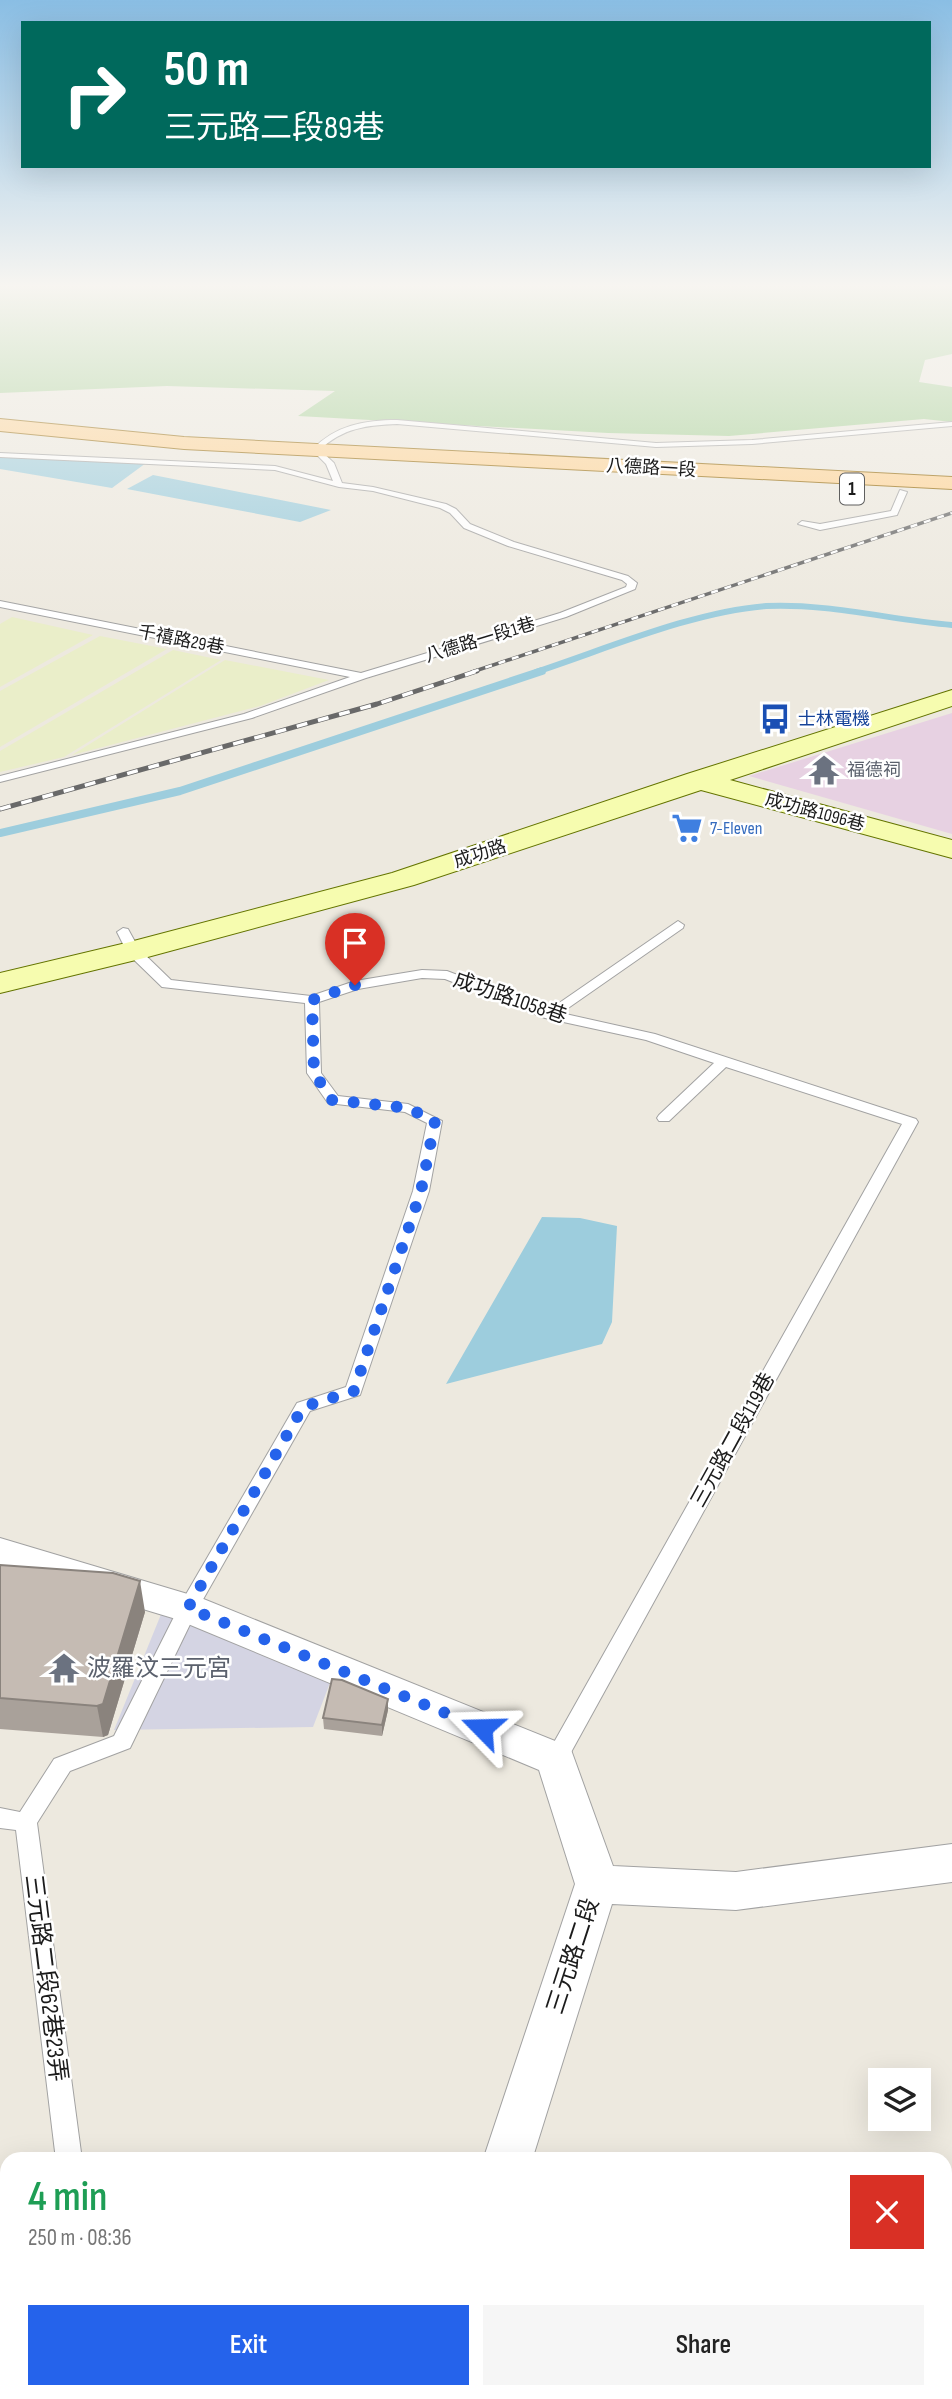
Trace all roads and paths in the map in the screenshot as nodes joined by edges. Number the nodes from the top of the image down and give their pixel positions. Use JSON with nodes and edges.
{"nodes":[{"id":1,"x":952,"y":424,"type":"edge"},
{"id":2,"x":0,"y":425,"type":"edge"},
{"id":3,"x":0,"y":437,"type":"edge"},
{"id":4,"x":0,"y":455,"type":"edge"},
{"id":5,"x":323,"y":456,"type":"junction"},
{"id":6,"x":755,"y":478,"type":"junction"},
{"id":7,"x":952,"y":483,"type":"edge"},
{"id":8,"x":339,"y":485,"type":"junction"},
{"id":9,"x":903,"y":492,"type":"junction"},
{"id":10,"x":952,"y":494,"type":"edge"},
{"id":11,"x":802,"y":524,"type":"dead end"},
{"id":12,"x":0,"y":604,"type":"edge"},
{"id":13,"x":362,"y":676,"type":"junction"},
{"id":14,"x":952,"y":681,"type":"edge"},
{"id":15,"x":952,"y":698,"type":"edge"},
{"id":16,"x":691,"y":777,"type":"junction"},
{"id":17,"x":0,"y":779,"type":"edge"},
{"id":18,"x":952,"y":849,"type":"edge"},
{"id":19,"x":678,"y":925,"type":"dead end"},
{"id":20,"x":128,"y":942,"type":"junction"},
{"id":21,"x":0,"y":961,"type":"edge"},
{"id":22,"x":0,"y":983,"type":"edge"},
{"id":23,"x":312,"y":1000,"type":"junction"},
{"id":24,"x":550,"y":1015,"type":"junction"},
{"id":25,"x":724,"y":1061,"type":"junction"},
{"id":26,"x":664,"y":1118,"type":"dead end"},
{"id":27,"x":911,"y":1122,"type":"joint"},
{"id":28,"x":0,"y":1552,"type":"edge"},
{"id":29,"x":188,"y":1608,"type":"junction"},
{"id":30,"x":556,"y":1759,"type":"junction"},
{"id":31,"x":0,"y":1818,"type":"edge"},
{"id":32,"x":26,"y":1822,"type":"junction"},
{"id":33,"x":952,"y":1863,"type":"edge"},
{"id":34,"x":597,"y":1884,"type":"junction"},
{"id":35,"x":68,"y":2152,"type":"edge"},
{"id":36,"x":510,"y":2152,"type":"edge"}],
"edges":[{"from":1,"to":5,"type":"lane"},
{"from":2,"to":5,"type":"main road","name":"八德路一段","number":"1"},
{"from":3,"to":5,"type":"main road","name":"八德路一段","number":"1"},
{"from":4,"to":8,"type":"lane"},
{"from":5,"to":6,"type":"main road","name":"八德路一段","number":"1"},
{"from":5,"to":8,"type":"lane"},
{"from":6,"to":7,"type":"main road","number":"1"},
{"from":6,"to":9,"type":"main road","number":"1"},
{"from":8,"to":13,"type":"lane","name":"八德路一段1巷"},
{"from":9,"to":10,"type":"main road","number":"1"},
{"from":9,"to":11,"type":"lane"},
{"from":12,"to":13,"type":"lane","name":"千禧路29巷"},
{"from":13,"to":17,"type":"lane","name":"八德路一段1巷"},
{"from":14,"to":16,"type":"street","name":"成功路"},
{"from":15,"to":16,"type":"street","name":"成功路"},
{"from":16,"to":18,"type":"street","name":"成功路1096巷"},
{"from":16,"to":20,"type":"street","name":"成功路"},
{"from":19,"to":24,"type":"lane"},
{"from":20,"to":21,"type":"street","name":"成功路"},
{"from":20,"to":22,"type":"street","name":"成功路"},
{"from":20,"to":23,"type":"lane","name":"成功路1058巷"},
{"from":23,"to":24,"type":"lane","name":"成功路1058巷"},
{"from":23,"to":29,"type":"lane"},
{"from":24,"to":25,"type":"lane","name":"成功路1058巷"},
{"from":25,"to":26,"type":"lane"},
{"from":25,"to":27,"type":"lane","name":"成功路1058巷"},
{"from":27,"to":30,"type":"lane","name":"三元路二段119巷"},
{"from":28,"to":29,"type":"street"},
{"from":29,"to":30,"type":"street"},
{"from":29,"to":32,"type":"lane"},
{"from":30,"to":34,"type":"street","name":"三元路二段"},
{"from":31,"to":32,"type":"lane"},
{"from":32,"to":35,"type":"lane","name":"三元路二段62巷23弄"},
{"from":33,"to":34,"type":"street"},
{"from":34,"to":36,"type":"street","name":"三元路二段"}]}
